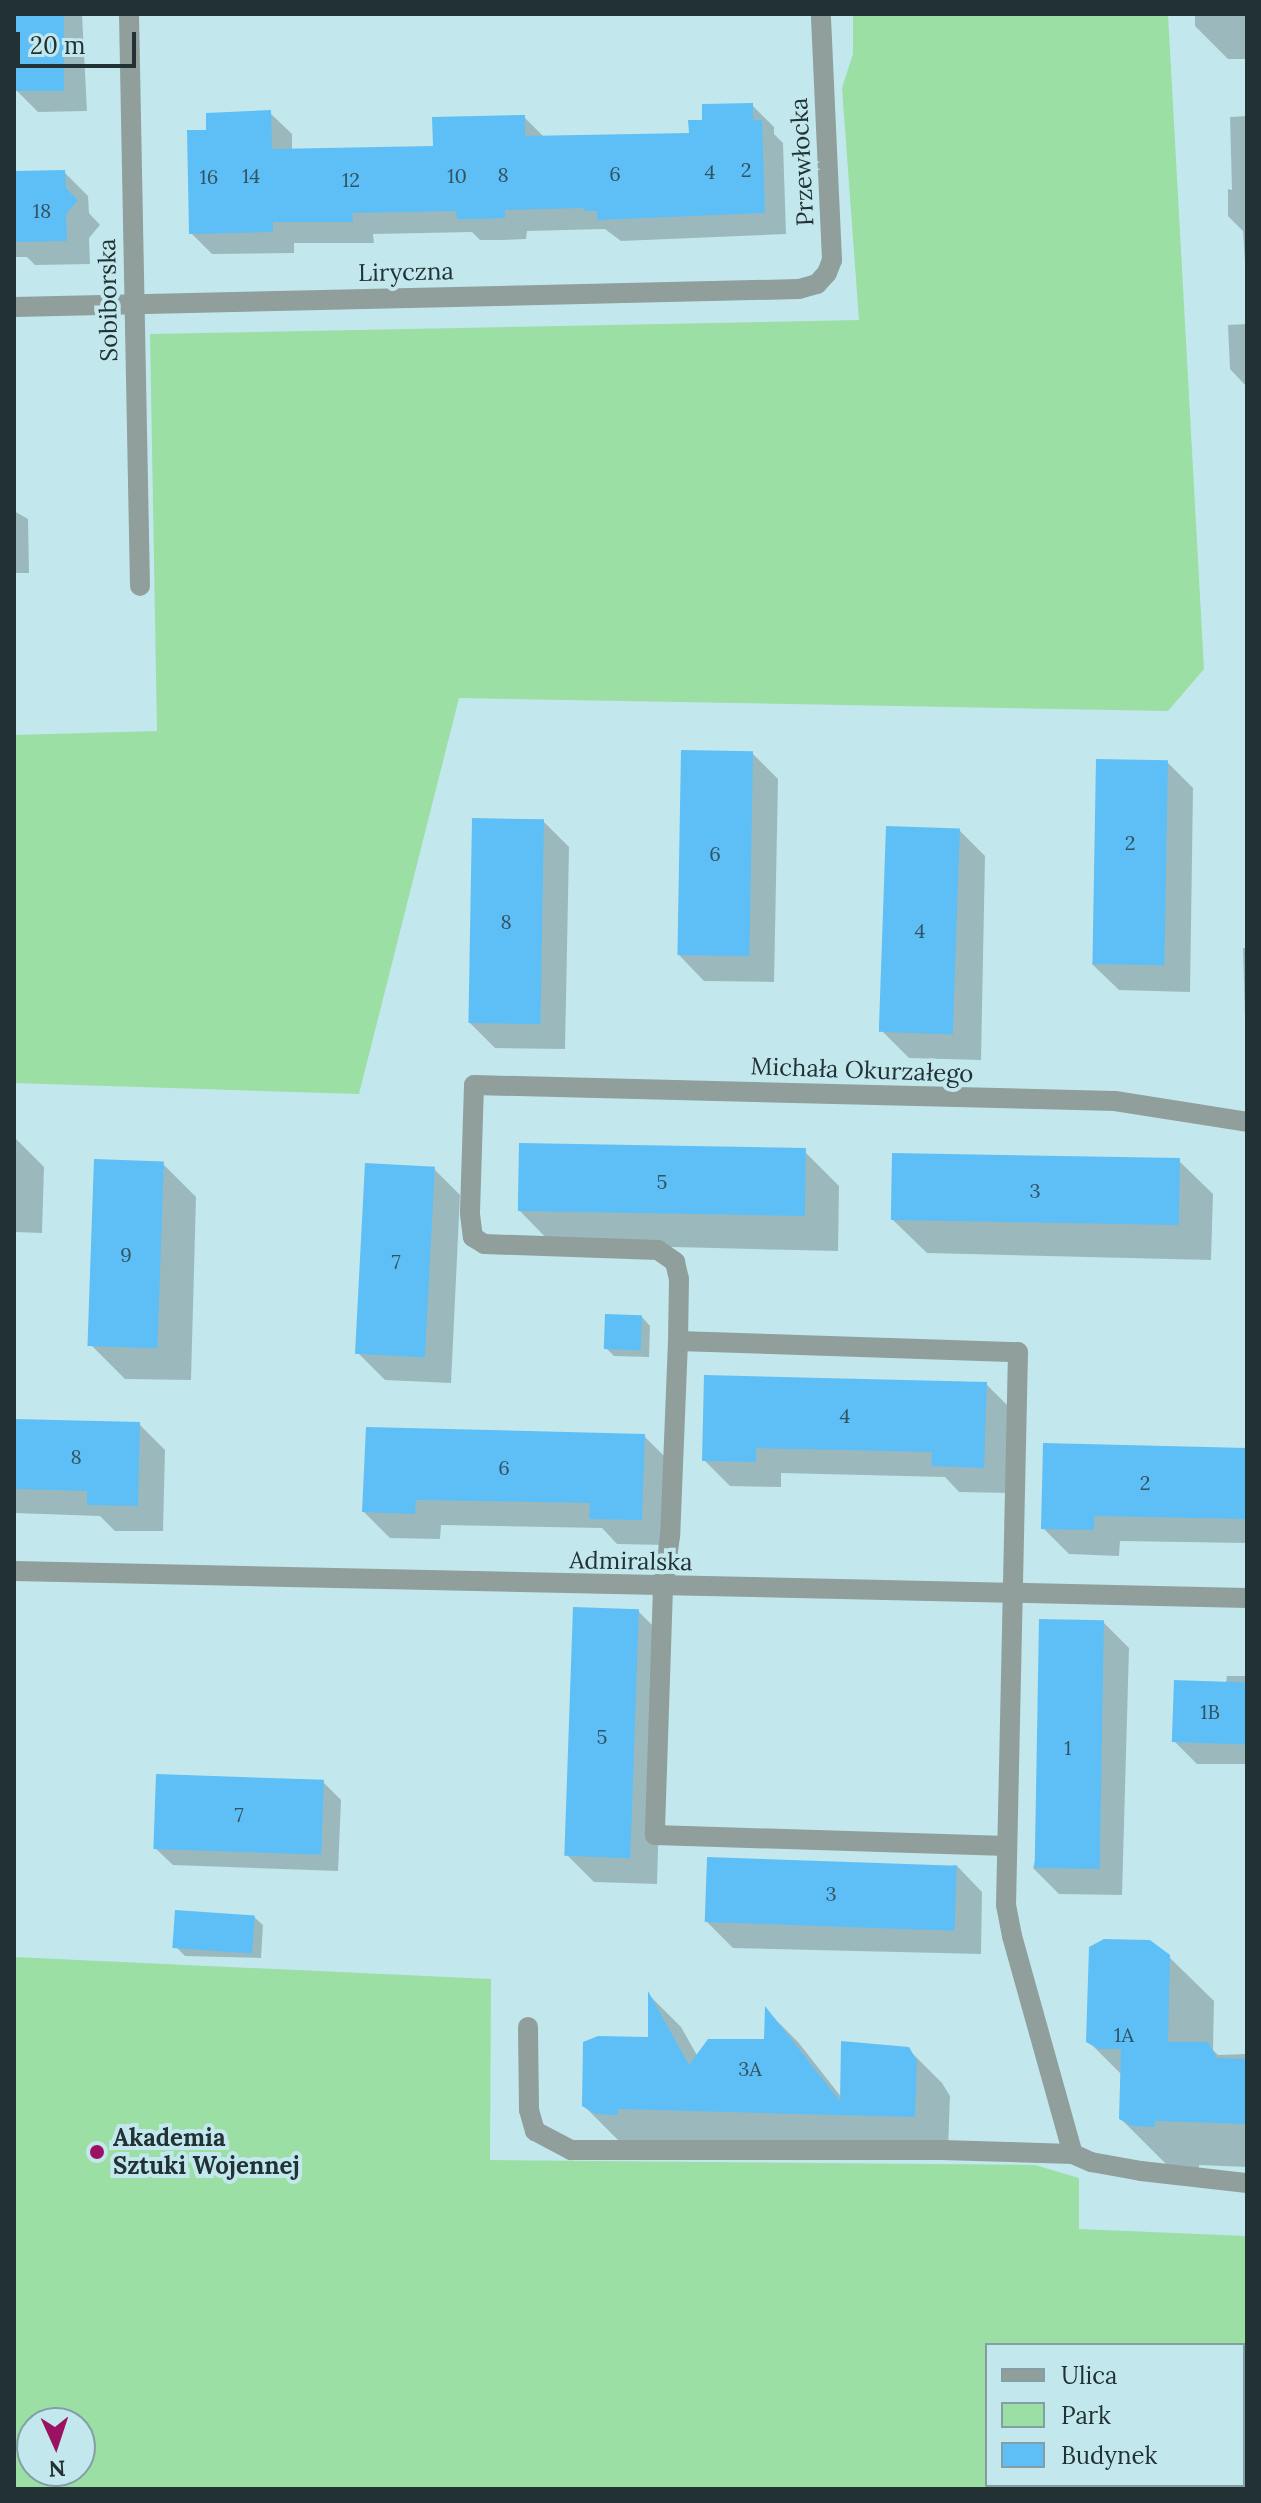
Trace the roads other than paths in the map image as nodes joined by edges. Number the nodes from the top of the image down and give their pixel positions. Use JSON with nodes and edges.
{"nodes":[{"id":1,"x":129,"y":14,"type":"edge"},
{"id":2,"x":821,"y":14,"type":"edge"},
{"id":3,"x":799,"y":289,"type":"joint"},
{"id":4,"x":133,"y":304,"type":"junction"},
{"id":5,"x":14,"y":307,"type":"edge"},
{"id":6,"x":140,"y":586,"type":"dead end"},
{"id":7,"x":1247,"y":1122,"type":"edge"},
{"id":8,"x":678,"y":1341,"type":"junction"},
{"id":9,"x":14,"y":1571,"type":"edge"},
{"id":10,"x":663,"y":1588,"type":"junction"},
{"id":11,"x":1016,"y":1593,"type":"junction"},
{"id":12,"x":1247,"y":1598,"type":"edge"},
{"id":13,"x":1007,"y":1846,"type":"junction"},
{"id":14,"x":528,"y":2027,"type":"dead end"},
{"id":15,"x":1073,"y":2154,"type":"junction"},
{"id":16,"x":1247,"y":2183,"type":"edge"}],
"edges":[{"from":1,"to":4,"type":"street","name":"Sobiborska"},
{"from":2,"to":3,"type":"street","name":"Przewłocka"},
{"from":3,"to":4,"type":"street","name":"Liryczna"},
{"from":4,"to":5,"type":"street","name":"Liryczna"},
{"from":4,"to":6,"type":"street","name":"Sobiborska"},
{"from":7,"to":8,"type":"street","name":"Michała Okurzałego"},
{"from":8,"to":10,"type":"street"},
{"from":8,"to":11,"type":"street"},
{"from":9,"to":10,"type":"street","name":"Admiralska"},
{"from":10,"to":11,"type":"street","name":"Admiralska"},
{"from":10,"to":13,"type":"street"},
{"from":11,"to":12,"type":"street","name":"Admiralska"},
{"from":11,"to":13,"type":"street"},
{"from":13,"to":15,"type":"street"},
{"from":14,"to":15,"type":"street"},
{"from":15,"to":16,"type":"street"}]}
